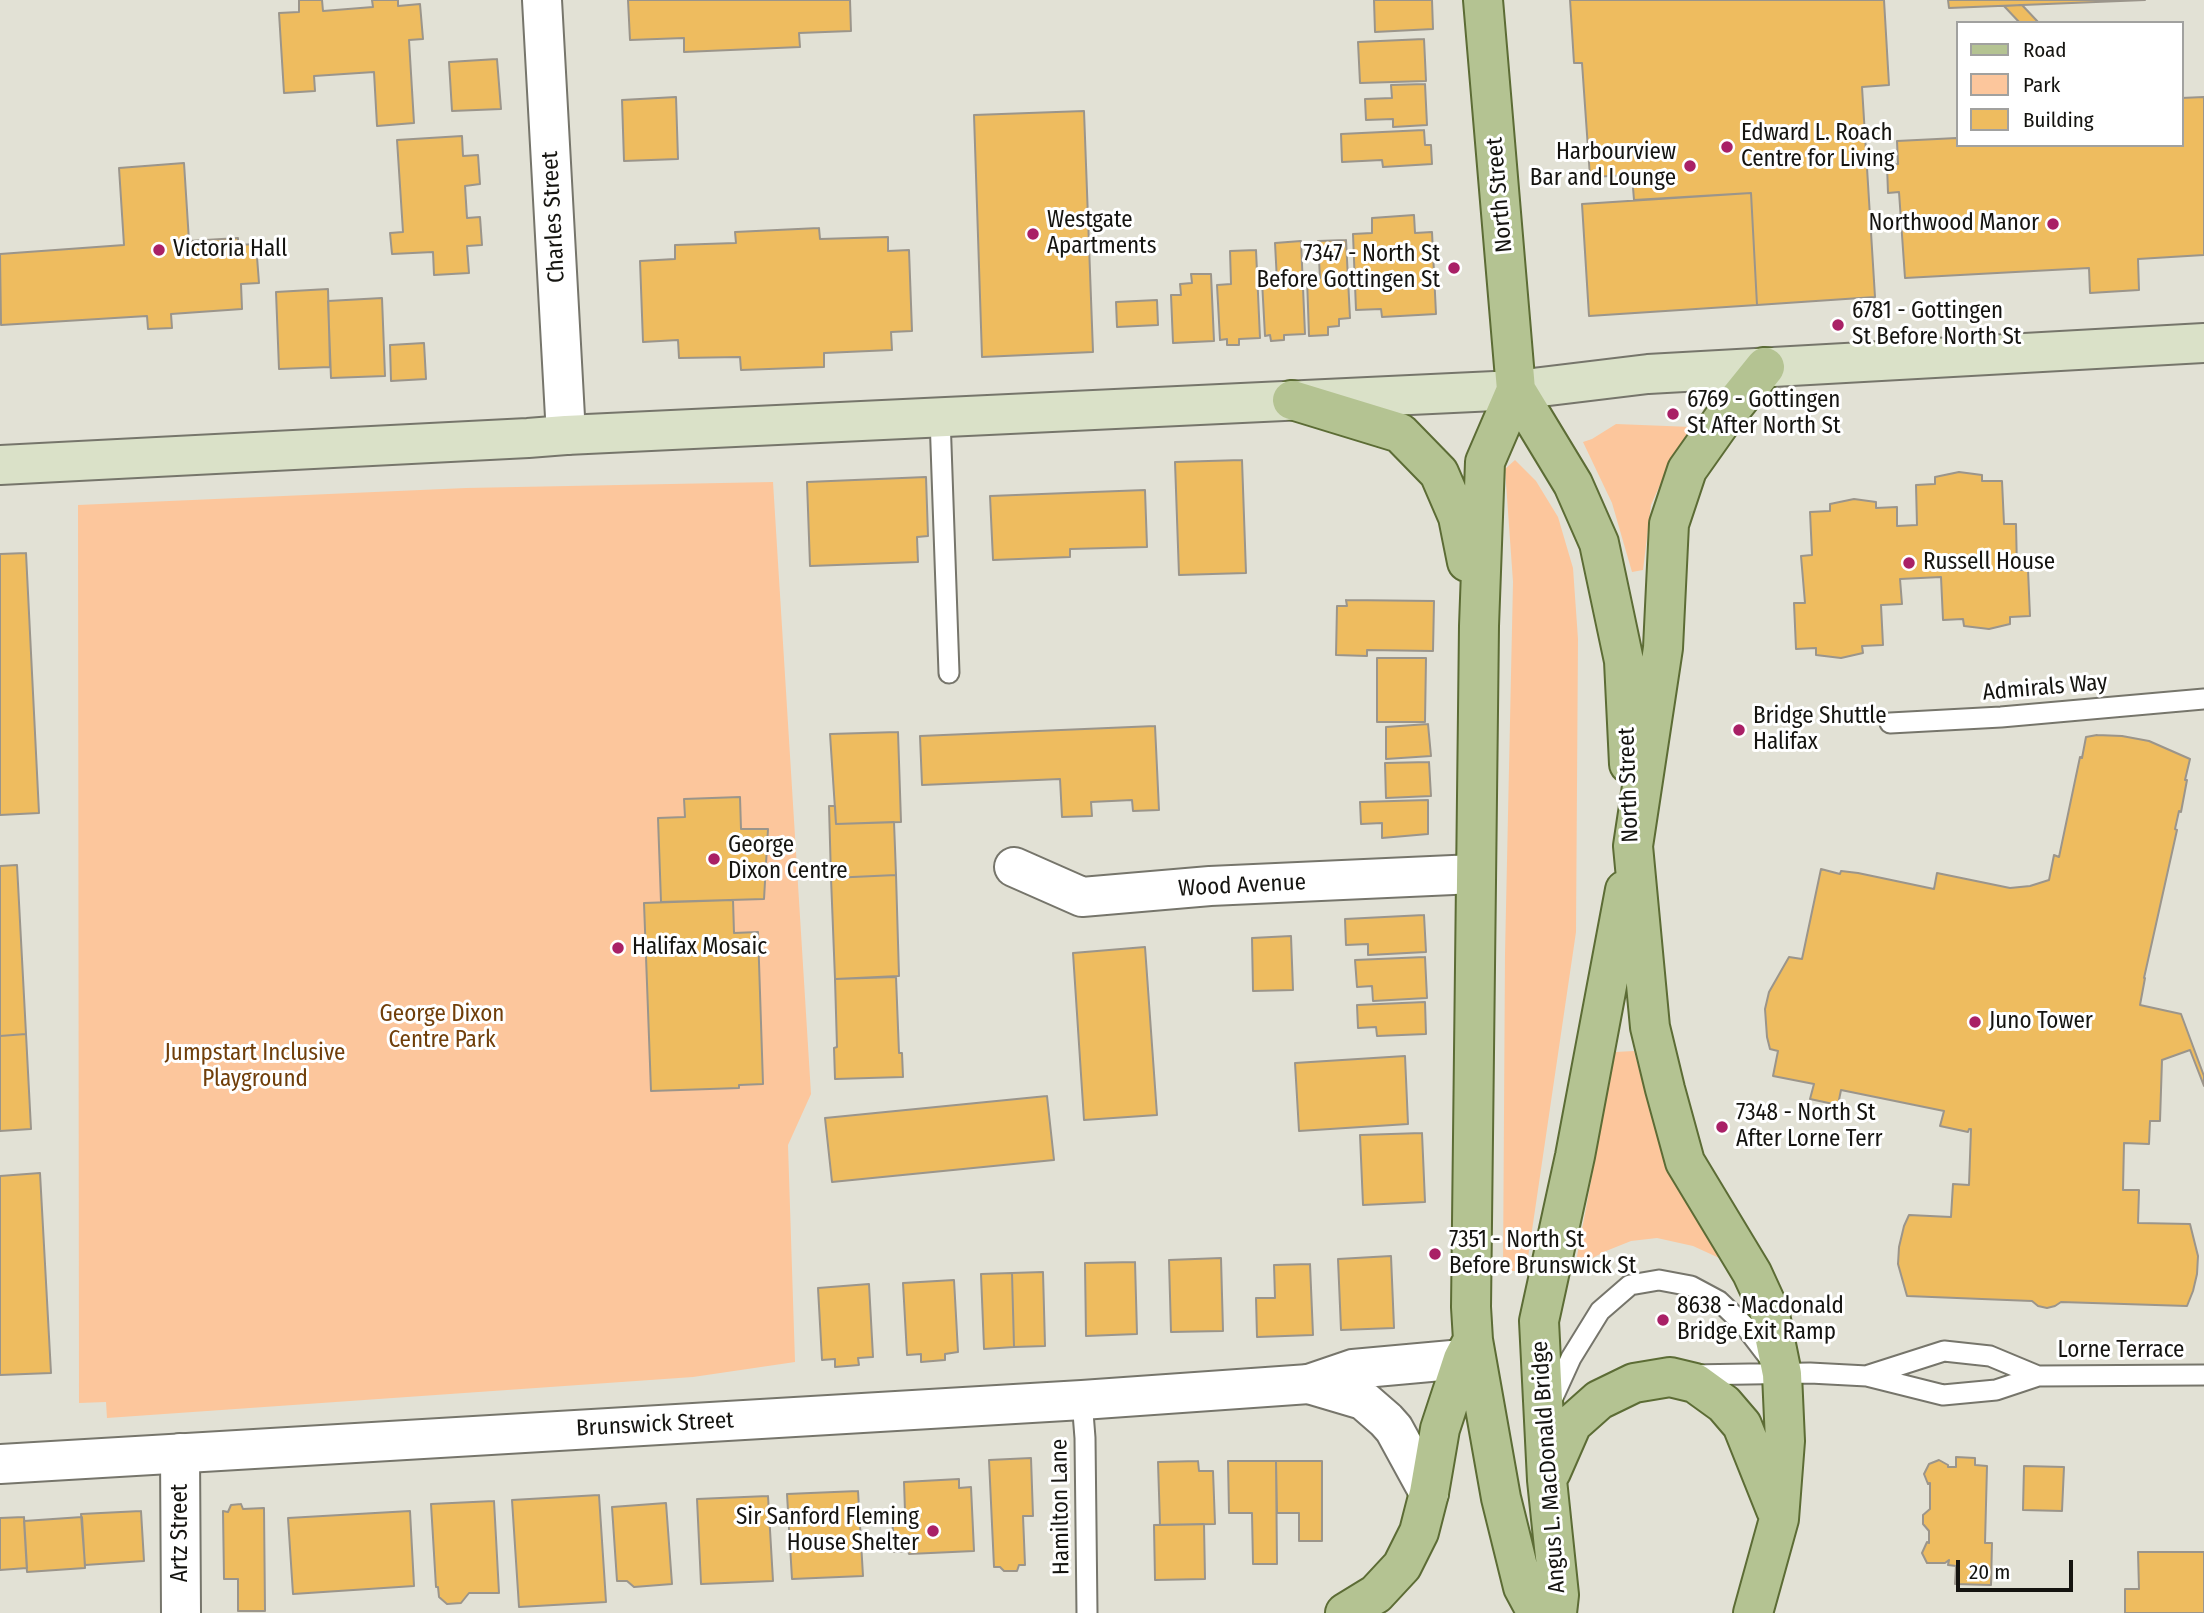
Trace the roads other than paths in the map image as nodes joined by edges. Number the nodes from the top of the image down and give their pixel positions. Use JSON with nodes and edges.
{"nodes":[{"id":1,"x":542,"y":0,"type":"edge"},
{"id":2,"x":1483,"y":0,"type":"edge"},
{"id":3,"x":2204,"y":344,"type":"edge"},
{"id":4,"x":1765,"y":367,"type":"junction"},
{"id":5,"x":1516,"y":390,"type":"junction"},
{"id":6,"x":1292,"y":400,"type":"junction"},
{"id":7,"x":940,"y":416,"type":"junction"},
{"id":8,"x":566,"y":435,"type":"junction"},
{"id":9,"x":0,"y":465,"type":"edge"},
{"id":10,"x":1479,"y":626,"type":"junction"},
{"id":11,"x":949,"y":673,"type":"dead end"},
{"id":12,"x":2204,"y":699,"type":"edge"},
{"id":13,"x":1890,"y":723,"type":"dead end"},
{"id":14,"x":1633,"y":846,"type":"junction"},
{"id":15,"x":1014,"y":867,"type":"dead end"},
{"id":16,"x":1475,"y":874,"type":"junction"},
{"id":17,"x":1539,"y":1321,"type":"joint"},
{"id":18,"x":1468,"y":1349,"type":"junction"},
{"id":19,"x":1782,"y":1374,"type":"junction"},
{"id":20,"x":2204,"y":1375,"type":"edge"},
{"id":21,"x":1867,"y":1376,"type":"junction"},
{"id":22,"x":2038,"y":1376,"type":"junction"},
{"id":23,"x":1670,"y":1377,"type":"junction"},
{"id":24,"x":1309,"y":1384,"type":"junction"},
{"id":25,"x":1082,"y":1400,"type":"junction"},
{"id":26,"x":1544,"y":1418,"type":"junction"},
{"id":27,"x":180,"y":1452,"type":"junction"},
{"id":28,"x":0,"y":1464,"type":"edge"},
{"id":29,"x":1547,"y":1480,"type":"junction"},
{"id":30,"x":1429,"y":1493,"type":"junction"},
{"id":31,"x":1779,"y":1519,"type":"junction"},
{"id":32,"x":181,"y":1613,"type":"edge"},
{"id":33,"x":1087,"y":1613,"type":"edge"},
{"id":34,"x":1345,"y":1613,"type":"edge"},
{"id":35,"x":1537,"y":1613,"type":"edge"},
{"id":36,"x":1557,"y":1613,"type":"edge"},
{"id":37,"x":1752,"y":1613,"type":"edge"}],
"edges":[{"from":1,"to":8,"type":"street","name":"Charles Street"},
{"from":2,"to":5,"type":"main road","name":"North Street"},
{"from":3,"to":4,"type":"main road"},
{"from":4,"to":5,"type":"main road"},
{"from":4,"to":14,"type":"main road"},
{"from":5,"to":6,"type":"main road"},
{"from":5,"to":10,"type":"main road","name":"North Street"},
{"from":5,"to":14,"type":"main road","name":"North Street"},
{"from":6,"to":7,"type":"main road"},
{"from":6,"to":10,"type":"main road"},
{"from":7,"to":8,"type":"main road"},
{"from":7,"to":11,"type":"lane"},
{"from":8,"to":9,"type":"main road"},
{"from":10,"to":16,"type":"main road","name":"North Street"},
{"from":12,"to":13,"type":"lane","name":"Admirals Way"},
{"from":14,"to":17,"type":"main road","name":"North Street"},
{"from":14,"to":19,"type":"main road"},
{"from":15,"to":16,"type":"street","name":"Wood Avenue"},
{"from":16,"to":18,"type":"main road","name":"North Street"},
{"from":17,"to":26,"type":"main road","name":"Angus L. MacDonald Bridge"},
{"from":18,"to":24,"type":"street","name":"Brunswick Street"},
{"from":18,"to":30,"type":"main road"},
{"from":18,"to":35,"type":"main road","name":"Angus L. MacDonald Bridge"},
{"from":19,"to":21,"type":"lane","name":"Lorne Terrace"},
{"from":19,"to":23,"type":"lane","name":"Lorne Terrace"},
{"from":19,"to":26,"type":"lane"},
{"from":19,"to":31,"type":"main road"},
{"from":20,"to":22,"type":"lane","name":"Lorne Terrace"},
{"from":21,"to":22,"type":"lane","name":"Lorne Terrace"},
{"from":21,"to":22,"type":"lane","name":"Lorne Terrace"},
{"from":23,"to":29,"type":"main road"},
{"from":23,"to":31,"type":"main road"},
{"from":24,"to":25,"type":"street","name":"Brunswick Street"},
{"from":24,"to":30,"type":"street","name":"Brunswick Street"},
{"from":25,"to":27,"type":"street","name":"Brunswick Street"},
{"from":25,"to":33,"type":"lane","name":"Hamilton Lane"},
{"from":26,"to":29,"type":"main road","name":"Angus L. MacDonald Bridge"},
{"from":27,"to":28,"type":"street","name":"Brunswick Street"},
{"from":27,"to":32,"type":"street","name":"Artz Street"},
{"from":29,"to":36,"type":"main road","name":"Angus L. MacDonald Bridge"},
{"from":30,"to":34,"type":"main road"},
{"from":31,"to":37,"type":"main road"}]}
